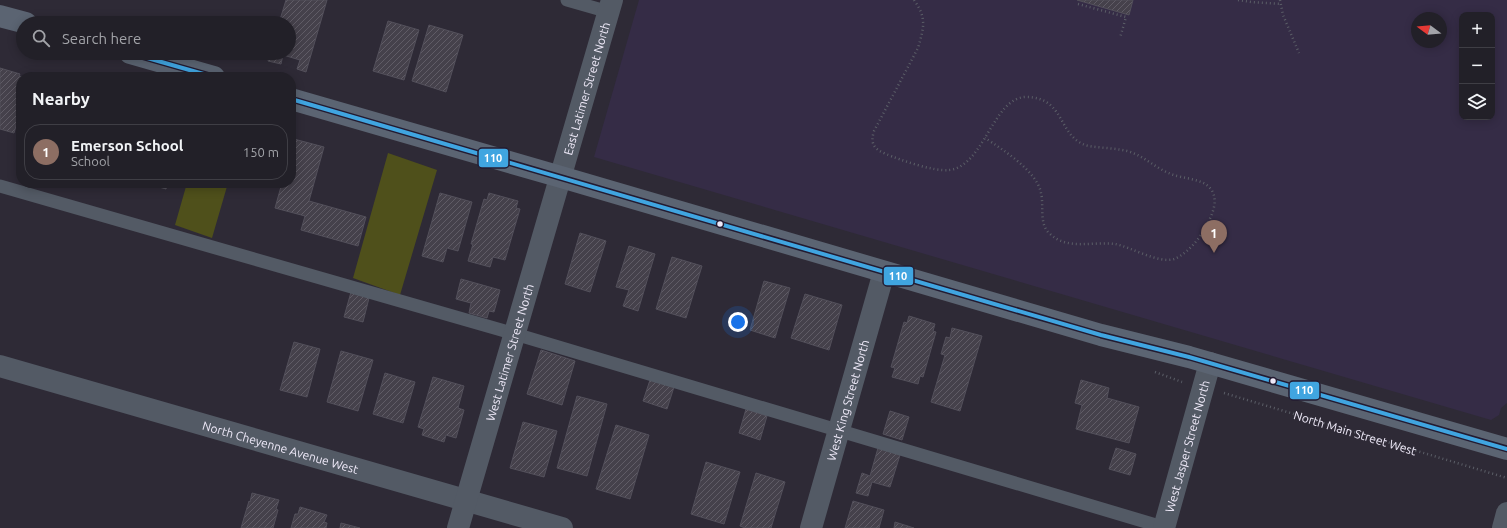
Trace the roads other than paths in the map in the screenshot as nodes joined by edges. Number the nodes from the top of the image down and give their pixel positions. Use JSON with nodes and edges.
{"nodes":[{"id":1,"x":568,"y":0,"type":"edge"},
{"id":2,"x":610,"y":6,"type":"edge"},
{"id":3,"x":0,"y":16,"type":"edge"},
{"id":4,"x":16,"y":20,"type":"edge"},
{"id":5,"x":154,"y":60,"type":"edge"},
{"id":6,"x":196,"y":72,"type":"edge"},
{"id":7,"x":296,"y":100,"type":"edge"},
{"id":8,"x":561,"y":176,"type":"junction"},
{"id":9,"x":0,"y":186,"type":"edge"},
{"id":10,"x":884,"y":272,"type":"junction"},
{"id":11,"x":515,"y":334,"type":"junction"},
{"id":12,"x":1210,"y":364,"type":"junction"},
{"id":13,"x":0,"y":366,"type":"edge"},
{"id":14,"x":838,"y":431,"type":"junction"},
{"id":15,"x":1507,"y":449,"type":"edge"},
{"id":16,"x":466,"y":500,"type":"junction"},
{"id":17,"x":1507,"y":513,"type":"edge"},
{"id":18,"x":458,"y":528,"type":"edge"},
{"id":19,"x":562,"y":528,"type":"edge"},
{"id":20,"x":811,"y":528,"type":"edge"},
{"id":21,"x":1164,"y":528,"type":"edge"},
{"id":22,"x":1503,"y":528,"type":"edge"}],
"edges":[{"from":1,"to":2,"type":"lane"},
{"from":2,"to":8,"type":"street","name":"East Latimer Street North"},
{"from":3,"to":4,"type":"street"},
{"from":5,"to":6,"type":"street"},
{"from":7,"to":8,"type":"street"},
{"from":8,"to":10,"type":"street"},
{"from":8,"to":11,"type":"street","name":"West Latimer Street North"},
{"from":9,"to":11,"type":"lane"},
{"from":10,"to":12,"type":"street"},
{"from":10,"to":14,"type":"street","name":"West King Street North"},
{"from":11,"to":14,"type":"lane"},
{"from":11,"to":16,"type":"street","name":"West Latimer Street North"},
{"from":12,"to":15,"type":"street"},
{"from":12,"to":21,"type":"street","name":"West Jasper Street North"},
{"from":13,"to":16,"type":"street","name":"North Cheyenne Avenue West"},
{"from":14,"to":20,"type":"street","name":"West King Street North"},
{"from":14,"to":21,"type":"lane"},
{"from":16,"to":18,"type":"street","name":"West Latimer Street North"},
{"from":16,"to":19,"type":"street","name":"North Cheyenne Avenue West"},
{"from":17,"to":22,"type":"street"}]}
